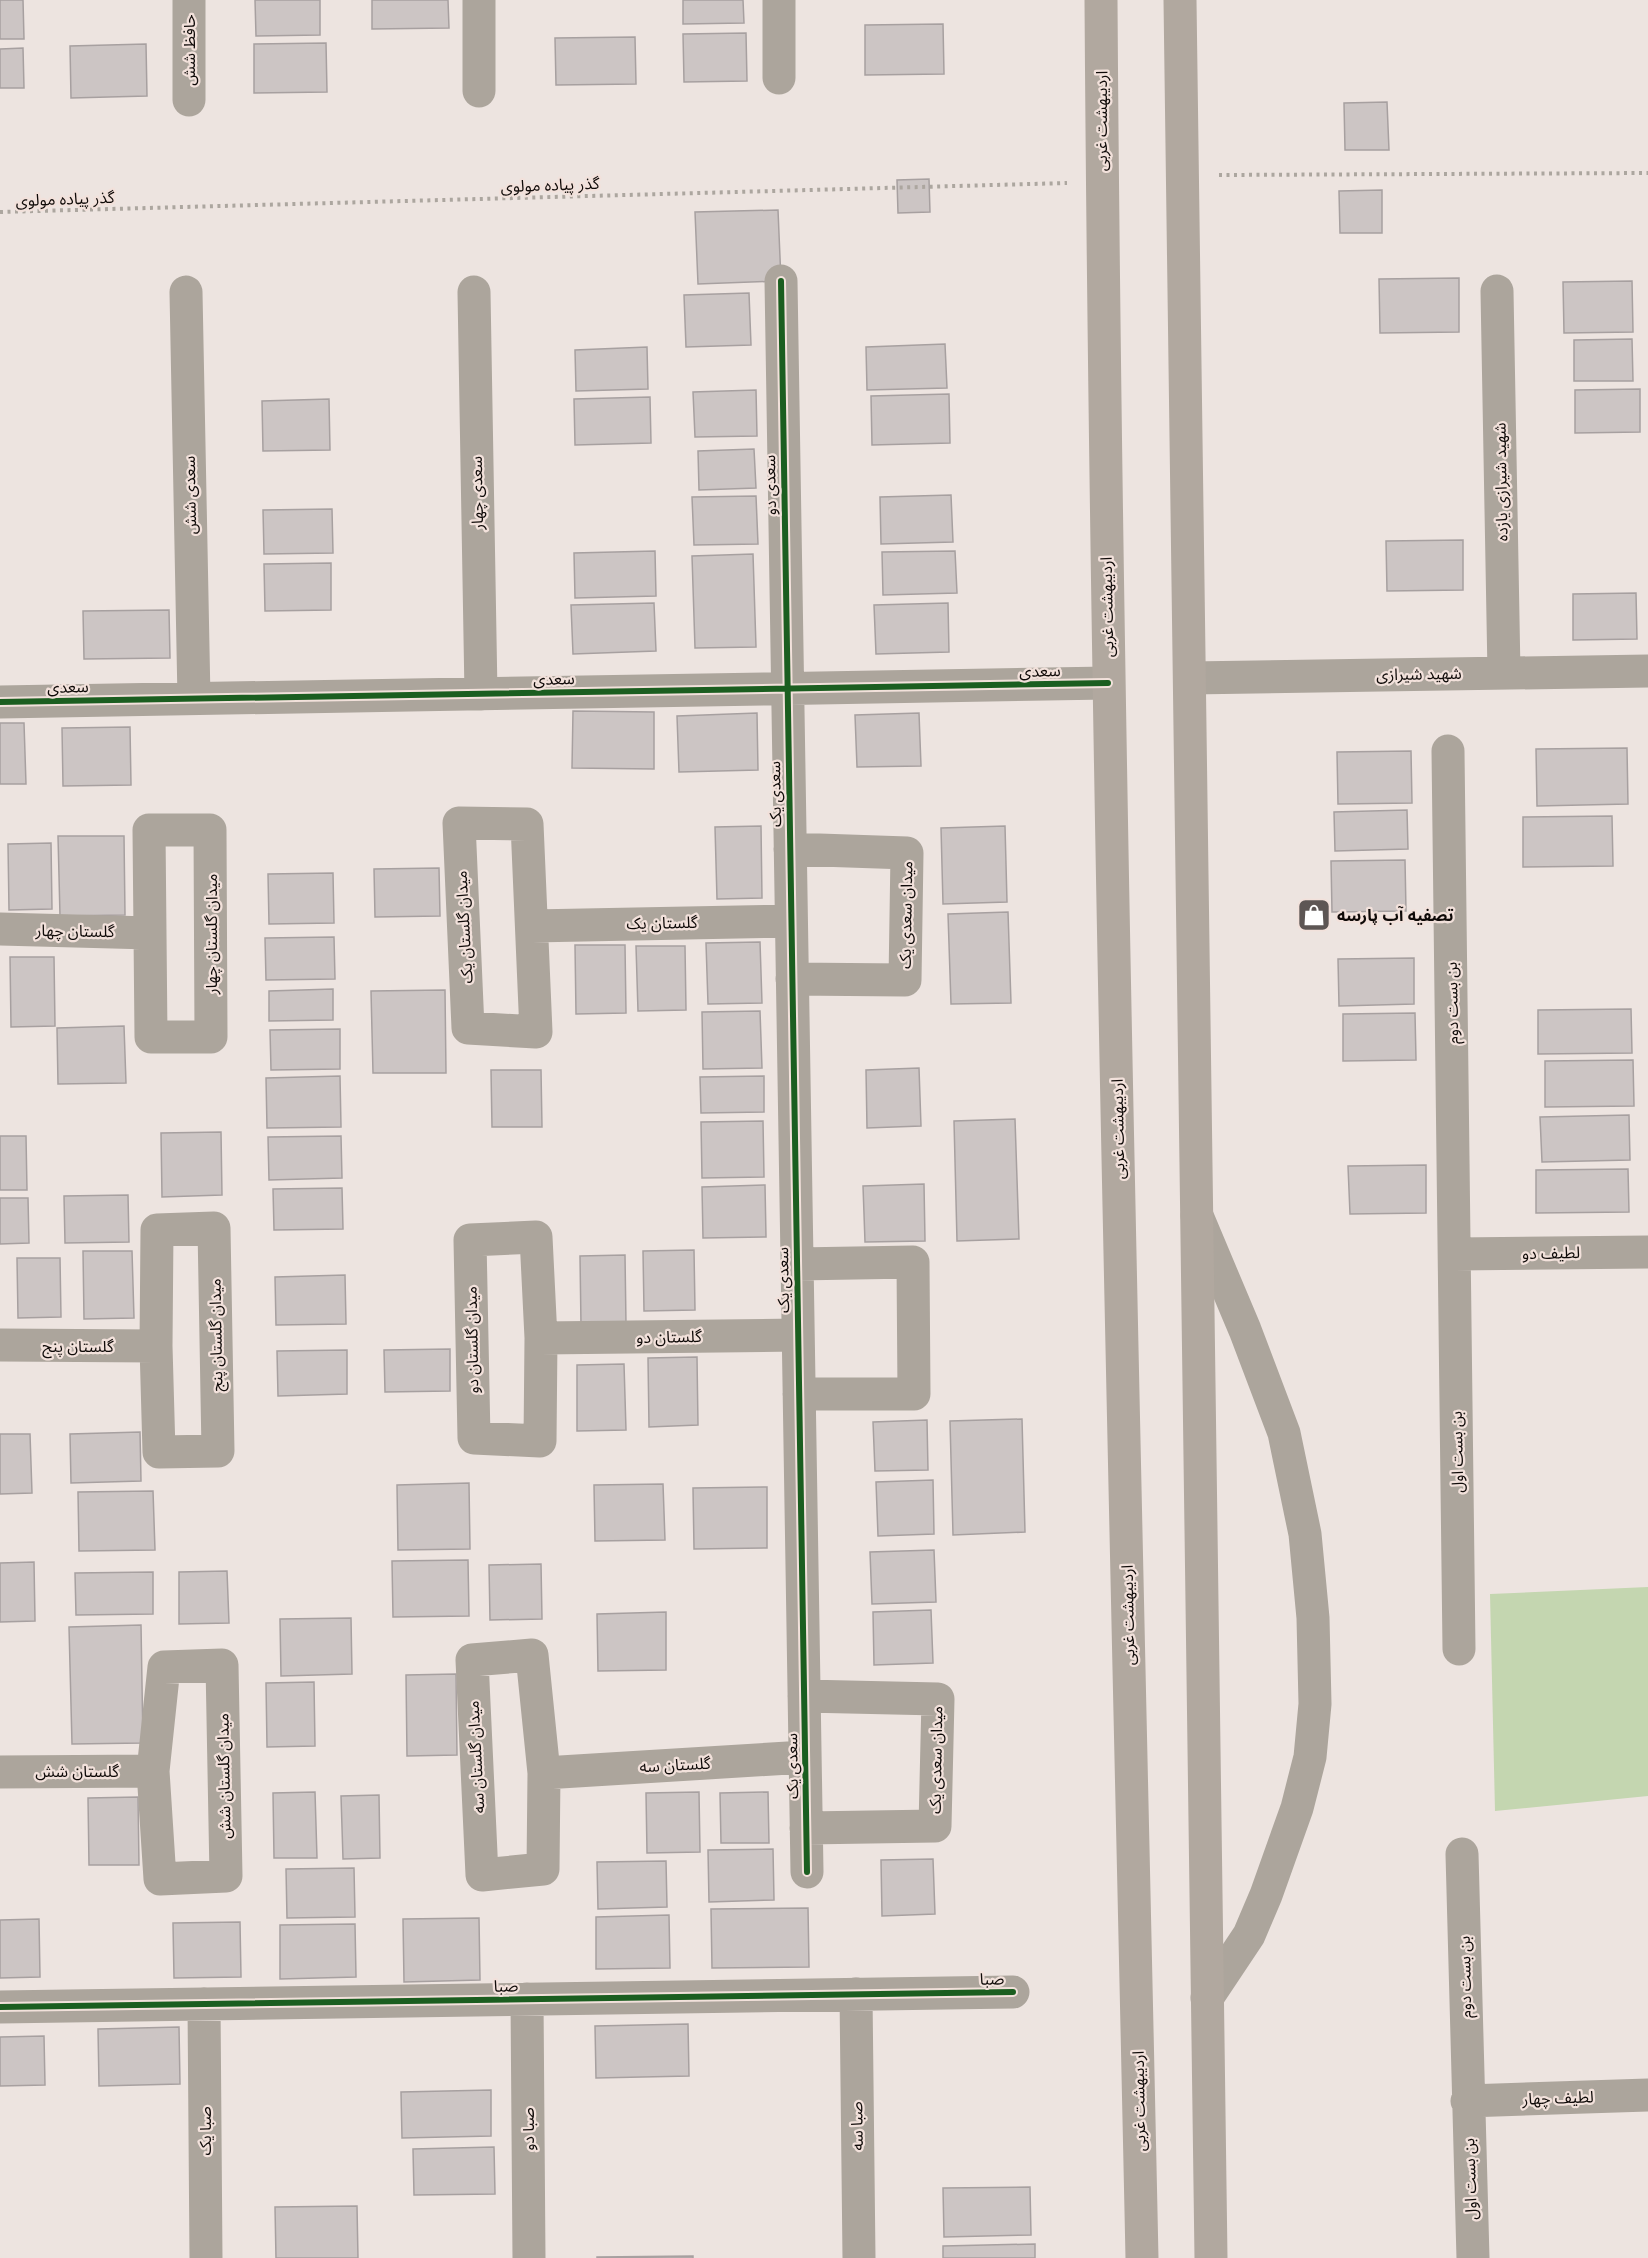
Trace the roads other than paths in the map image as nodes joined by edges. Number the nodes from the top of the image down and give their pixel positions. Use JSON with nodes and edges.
{"nodes":[{"id":1,"x":189,"y":0,"type":"edge"},
{"id":2,"x":479,"y":0,"type":"edge"},
{"id":3,"x":779,"y":0,"type":"edge"},
{"id":4,"x":1101,"y":0,"type":"edge"},
{"id":5,"x":1180,"y":0,"type":"edge"},
{"id":6,"x":779,"y":78,"type":"dead end"},
{"id":7,"x":479,"y":91,"type":"dead end"},
{"id":8,"x":189,"y":100,"type":"dead end"},
{"id":9,"x":781,"y":281,"type":"dead end"},
{"id":10,"x":1497,"y":291,"type":"dead end"},
{"id":11,"x":186,"y":292,"type":"dead end"},
{"id":12,"x":474,"y":292,"type":"dead end"},
{"id":13,"x":1648,"y":671,"type":"edge"},
{"id":14,"x":1504,"y":673,"type":"junction"},
{"id":15,"x":1190,"y":678,"type":"junction"},
{"id":16,"x":1108,"y":683,"type":"junction"},
{"id":17,"x":787,"y":688,"type":"junction"},
{"id":18,"x":481,"y":694,"type":"junction"},
{"id":19,"x":194,"y":699,"type":"junction"},
{"id":20,"x":0,"y":702,"type":"edge"},
{"id":21,"x":1448,"y":751,"type":"dead end"},
{"id":22,"x":790,"y":849,"type":"junction"},
{"id":23,"x":791,"y":921,"type":"junction"},
{"id":24,"x":532,"y":926,"type":"junction"},
{"id":25,"x":0,"y":929,"type":"edge"},
{"id":26,"x":150,"y":933,"type":"junction"},
{"id":27,"x":792,"y":979,"type":"junction"},
{"id":28,"x":1197,"y":1216,"type":"junction"},
{"id":29,"x":1648,"y":1252,"type":"edge"},
{"id":30,"x":1455,"y":1254,"type":"junction"},
{"id":31,"x":796,"y":1264,"type":"junction"},
{"id":32,"x":798,"y":1335,"type":"junction"},
{"id":33,"x":541,"y":1338,"type":"junction"},
{"id":34,"x":0,"y":1346,"type":"edge"},
{"id":35,"x":156,"y":1346,"type":"junction"},
{"id":36,"x":799,"y":1394,"type":"junction"},
{"id":37,"x":1459,"y":1649,"type":"dead end"},
{"id":38,"x":804,"y":1696,"type":"junction"},
{"id":39,"x":805,"y":1757,"type":"junction"},
{"id":40,"x":153,"y":1771,"type":"junction"},
{"id":41,"x":0,"y":1772,"type":"edge"},
{"id":42,"x":544,"y":1773,"type":"junction"},
{"id":43,"x":806,"y":1828,"type":"junction"},
{"id":44,"x":1462,"y":1854,"type":"dead end"},
{"id":45,"x":807,"y":1872,"type":"dead end"},
{"id":46,"x":1013,"y":1992,"type":"dead end"},
{"id":47,"x":856,"y":1994,"type":"junction"},
{"id":48,"x":1208,"y":1998,"type":"junction"},
{"id":49,"x":527,"y":1999,"type":"junction"},
{"id":50,"x":204,"y":2004,"type":"junction"},
{"id":51,"x":0,"y":2007,"type":"edge"},
{"id":52,"x":1648,"y":2095,"type":"edge"},
{"id":53,"x":1467,"y":2101,"type":"junction"},
{"id":54,"x":206,"y":2258,"type":"edge"},
{"id":55,"x":529,"y":2258,"type":"edge"},
{"id":56,"x":859,"y":2258,"type":"edge"},
{"id":57,"x":1142,"y":2258,"type":"edge"},
{"id":58,"x":1211,"y":2258,"type":"edge"},
{"id":59,"x":1473,"y":2258,"type":"edge"}],
"edges":[{"from":1,"to":8,"type":"street","name":"حافظ شش"},
{"from":2,"to":7,"type":"street"},
{"from":3,"to":6,"type":"street"},
{"from":4,"to":16,"type":"main road","name":"اردیبهشت غربی"},
{"from":5,"to":15,"type":"main road"},
{"from":9,"to":17,"type":"street","name":"سعدی دو"},
{"from":10,"to":14,"type":"street","name":"شهید شیرازی یازده"},
{"from":11,"to":19,"type":"street","name":"سعدی شش"},
{"from":12,"to":18,"type":"street","name":"سعدی چهار"},
{"from":13,"to":14,"type":"street","name":"شهید شیرازی"},
{"from":14,"to":15,"type":"street","name":"شهید شیرازی"},
{"from":15,"to":28,"type":"main road"},
{"from":16,"to":17,"type":"street","name":"سعدی"},
{"from":16,"to":57,"type":"main road","name":"اردیبهشت غربی"},
{"from":17,"to":18,"type":"street","name":"سعدی"},
{"from":17,"to":22,"type":"street","name":"سعدی یک"},
{"from":18,"to":19,"type":"street","name":"سعدی"},
{"from":19,"to":20,"type":"street","name":"سعدی"},
{"from":21,"to":30,"type":"street","name":"بن بست دوم"},
{"from":22,"to":23,"type":"street","name":"سعدی یک"},
{"from":22,"to":27,"type":"street","name":"میدان سعدی یک"},
{"from":23,"to":24,"type":"street","name":"گلستان یک"},
{"from":23,"to":27,"type":"street","name":"سعدی یک"},
{"from":24,"to":24,"type":"street","name":"میدان گلستان یک"},
{"from":25,"to":26,"type":"street","name":"گلستان چهار"},
{"from":26,"to":26,"type":"street","name":"میدان گلستان چهار"},
{"from":27,"to":31,"type":"street","name":"سعدی یک"},
{"from":28,"to":48,"type":"main road"},
{"from":28,"to":48,"type":"street"},
{"from":29,"to":30,"type":"street","name":"لطیف دو"},
{"from":30,"to":37,"type":"street","name":"بن بست اول"},
{"from":31,"to":32,"type":"street","name":"سعدی یک"},
{"from":31,"to":36,"type":"street"},
{"from":32,"to":33,"type":"street","name":"گلستان دو"},
{"from":32,"to":36,"type":"street","name":"سعدی یک"},
{"from":33,"to":33,"type":"street","name":"میدان گلستان دو"},
{"from":34,"to":35,"type":"street","name":"گلستان پنج"},
{"from":35,"to":35,"type":"street","name":"میدان گلستان پنج"},
{"from":36,"to":38,"type":"street","name":"سعدی یک"},
{"from":38,"to":39,"type":"street","name":"سعدی یک"},
{"from":38,"to":43,"type":"street","name":"میدان سعدی یک"},
{"from":39,"to":42,"type":"street","name":"گلستان سه"},
{"from":39,"to":43,"type":"street","name":"سعدی یک"},
{"from":40,"to":40,"type":"street","name":"میدان گلستان شش"},
{"from":40,"to":41,"type":"street","name":"گلستان شش"},
{"from":42,"to":42,"type":"street","name":"میدان گلستان سه"},
{"from":43,"to":45,"type":"street","name":"سعدی یک"},
{"from":44,"to":53,"type":"street","name":"بن بست دوم"},
{"from":46,"to":47,"type":"street","name":"صبا"},
{"from":47,"to":49,"type":"street","name":"صبا"},
{"from":47,"to":56,"type":"street","name":"صبا سه"},
{"from":48,"to":58,"type":"main road"},
{"from":49,"to":50,"type":"street","name":"صبا"},
{"from":49,"to":55,"type":"street","name":"صبا دو"},
{"from":50,"to":51,"type":"street","name":"صبا"},
{"from":50,"to":54,"type":"street","name":"صبا یک"},
{"from":52,"to":53,"type":"street","name":"لطیف چهار"},
{"from":53,"to":59,"type":"street","name":"بن بست اول"}]}
